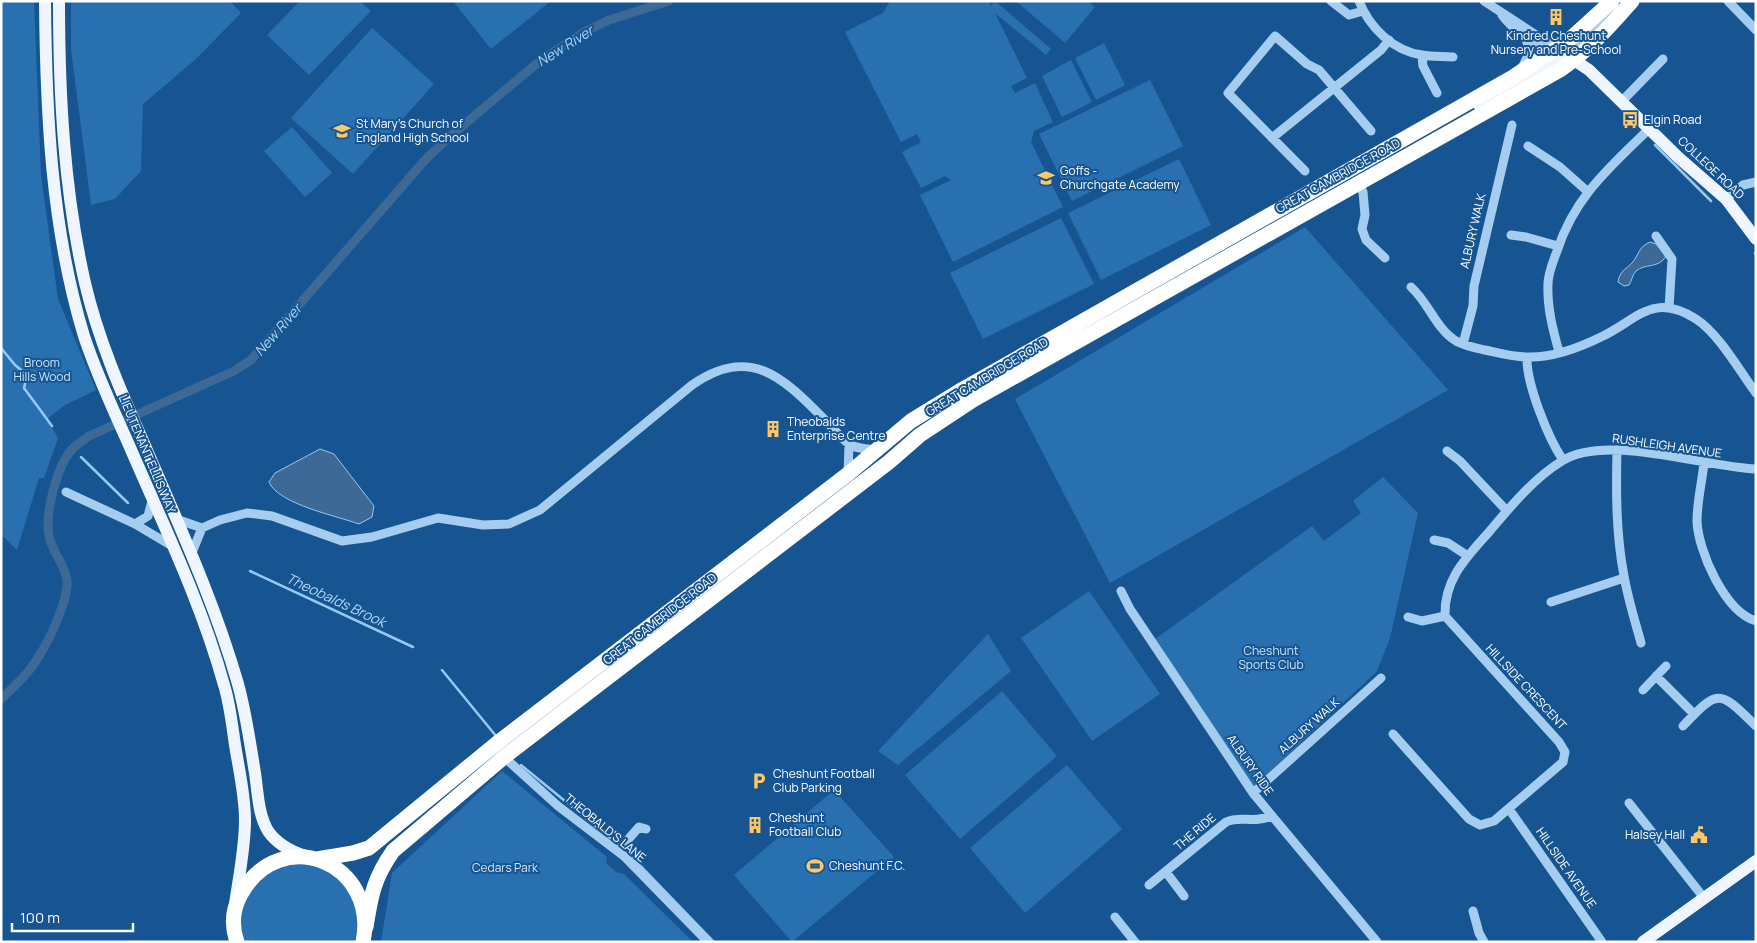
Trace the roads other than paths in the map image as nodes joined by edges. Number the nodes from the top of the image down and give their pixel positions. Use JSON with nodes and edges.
{"nodes":[{"id":1,"x":45,"y":1,"type":"edge"},
{"id":2,"x":58,"y":1,"type":"edge"},
{"id":3,"x":1331,"y":1,"type":"edge"},
{"id":4,"x":1359,"y":1,"type":"edge"},
{"id":5,"x":1484,"y":1,"type":"edge"},
{"id":6,"x":1612,"y":1,"type":"edge"},
{"id":7,"x":1624,"y":1,"type":"edge"},
{"id":8,"x":1632,"y":1,"type":"edge"},
{"id":9,"x":1728,"y":1,"type":"edge"},
{"id":10,"x":1363,"y":11,"type":"junction"},
{"id":11,"x":1502,"y":14,"type":"junction"},
{"id":12,"x":1756,"y":30,"type":"edge"},
{"id":13,"x":1525,"y":36,"type":"junction"},
{"id":14,"x":1389,"y":40,"type":"junction"},
{"id":15,"x":1422,"y":56,"type":"junction"},
{"id":16,"x":1453,"y":57,"type":"dead end"},
{"id":17,"x":1562,"y":57,"type":"junction"},
{"id":18,"x":1663,"y":59,"type":"dead end"},
{"id":19,"x":1513,"y":77,"type":"junction"},
{"id":20,"x":1335,"y":88,"type":"junction"},
{"id":21,"x":1437,"y":93,"type":"dead end"},
{"id":22,"x":1622,"y":101,"type":"junction"},
{"id":23,"x":1444,"y":118,"type":"junction"},
{"id":24,"x":1512,"y":125,"type":"dead end"},
{"id":25,"x":1650,"y":128,"type":"junction"},
{"id":26,"x":1371,"y":131,"type":"dead end"},
{"id":27,"x":1272,"y":138,"type":"junction"},
{"id":28,"x":1528,"y":146,"type":"dead end"},
{"id":29,"x":1306,"y":171,"type":"dead end"},
{"id":30,"x":1756,"y":182,"type":"edge"},
{"id":31,"x":1358,"y":183,"type":"junction"},
{"id":32,"x":1587,"y":191,"type":"junction"},
{"id":33,"x":1726,"y":199,"type":"junction"},
{"id":34,"x":1511,"y":235,"type":"dead end"},
{"id":35,"x":1656,"y":236,"type":"dead end"},
{"id":36,"x":1756,"y":239,"type":"edge"},
{"id":37,"x":1558,"y":246,"type":"junction"},
{"id":38,"x":1385,"y":258,"type":"dead end"},
{"id":39,"x":1410,"y":287,"type":"dead end"},
{"id":40,"x":1669,"y":308,"type":"junction"},
{"id":41,"x":1463,"y":344,"type":"junction"},
{"id":42,"x":1559,"y":352,"type":"junction"},
{"id":43,"x":1527,"y":357,"type":"junction"},
{"id":44,"x":1756,"y":393,"type":"edge"},
{"id":45,"x":849,"y":445,"type":"junction"},
{"id":46,"x":879,"y":450,"type":"junction"},
{"id":47,"x":1617,"y":450,"type":"junction"},
{"id":48,"x":1447,"y":451,"type":"dead end"},
{"id":49,"x":1562,"y":460,"type":"junction"},
{"id":50,"x":1704,"y":463,"type":"junction"},
{"id":51,"x":1756,"y":469,"type":"edge"},
{"id":52,"x":848,"y":474,"type":"junction"},
{"id":53,"x":66,"y":492,"type":"dead end"},
{"id":54,"x":152,"y":501,"type":"junction"},
{"id":55,"x":1507,"y":511,"type":"junction"},
{"id":56,"x":176,"y":518,"type":"junction"},
{"id":57,"x":135,"y":524,"type":"junction"},
{"id":58,"x":202,"y":528,"type":"junction"},
{"id":59,"x":1434,"y":540,"type":"dead end"},
{"id":60,"x":172,"y":546,"type":"junction"},
{"id":61,"x":191,"y":555,"type":"junction"},
{"id":62,"x":1468,"y":556,"type":"junction"},
{"id":63,"x":1624,"y":578,"type":"junction"},
{"id":64,"x":1121,"y":591,"type":"dead end"},
{"id":65,"x":1551,"y":602,"type":"dead end"},
{"id":66,"x":1445,"y":616,"type":"junction"},
{"id":67,"x":1408,"y":617,"type":"dead end"},
{"id":68,"x":1756,"y":621,"type":"edge"},
{"id":69,"x":1641,"y":643,"type":"dead end"},
{"id":70,"x":1666,"y":666,"type":"dead end"},
{"id":71,"x":1656,"y":676,"type":"junction"},
{"id":72,"x":1381,"y":678,"type":"dead end"},
{"id":73,"x":1643,"y":690,"type":"dead end"},
{"id":74,"x":1694,"y":714,"type":"junction"},
{"id":75,"x":1683,"y":726,"type":"dead end"},
{"id":76,"x":1756,"y":726,"type":"edge"},
{"id":77,"x":1393,"y":734,"type":"dead end"},
{"id":78,"x":504,"y":757,"type":"junction"},
{"id":79,"x":1253,"y":793,"type":"junction"},
{"id":80,"x":1629,"y":803,"type":"dead end"},
{"id":81,"x":1508,"y":809,"type":"junction"},
{"id":82,"x":1272,"y":816,"type":"junction"},
{"id":83,"x":646,"y":829,"type":"dead end"},
{"id":84,"x":621,"y":848,"type":"junction"},
{"id":85,"x":312,"y":858,"type":"junction"},
{"id":86,"x":1755,"y":864,"type":"edge"},
{"id":87,"x":1166,"y":872,"type":"junction"},
{"id":88,"x":1149,"y":885,"type":"dead end"},
{"id":89,"x":1184,"y":896,"type":"dead end"},
{"id":90,"x":1704,"y":898,"type":"junction"},
{"id":91,"x":234,"y":911,"type":"junction"},
{"id":92,"x":1473,"y":912,"type":"dead end"},
{"id":93,"x":1115,"y":917,"type":"dead end"},
{"id":94,"x":365,"y":934,"type":"edge"},
{"id":95,"x":233,"y":938,"type":"edge"},
{"id":96,"x":1648,"y":940,"type":"edge"},
{"id":97,"x":708,"y":942,"type":"edge"},
{"id":98,"x":1135,"y":942,"type":"edge"},
{"id":99,"x":1376,"y":942,"type":"edge"},
{"id":100,"x":1484,"y":942,"type":"edge"},
{"id":101,"x":1602,"y":942,"type":"edge"}],
"edges":[{"from":1,"to":54,"type":"main road","name":"LIEUTENANT ELLIS WAY"},
{"from":2,"to":56,"type":"main road","name":"LIEUTENANT ELLIS WAY"},
{"from":3,"to":10,"type":"street"},
{"from":4,"to":10,"type":"street"},
{"from":5,"to":11,"type":"street","name":"COLLEGE ROAD"},
{"from":6,"to":17,"type":"highway","name":"GREAT CAMBRIDGE ROAD"},
{"from":7,"to":17,"type":"street"},
{"from":8,"to":17,"type":"highway","name":"GREAT CAMBRIDGE ROAD"},
{"from":9,"to":12,"type":"street"},
{"from":10,"to":14,"type":"street"},
{"from":11,"to":13,"type":"street","name":"COLLEGE ROAD"},
{"from":11,"to":17,"type":"street","name":"COLLEGE ROAD"},
{"from":13,"to":17,"type":"street","name":"COLLEGE ROAD"},
{"from":13,"to":19,"type":"street"},
{"from":14,"to":15,"type":"street"},
{"from":14,"to":20,"type":"street"},
{"from":15,"to":16,"type":"street"},
{"from":15,"to":21,"type":"street"},
{"from":17,"to":19,"type":"highway","name":"GREAT CAMBRIDGE ROAD"},
{"from":17,"to":22,"type":"main road","name":"COLLEGE ROAD"},
{"from":17,"to":23,"type":"main road"},
{"from":17,"to":31,"type":"highway","name":"GREAT CAMBRIDGE ROAD"},
{"from":18,"to":22,"type":"street"},
{"from":19,"to":23,"type":"highway","name":"GREAT CAMBRIDGE ROAD"},
{"from":20,"to":26,"type":"street"},
{"from":20,"to":27,"type":"street"},
{"from":20,"to":27,"type":"street"},
{"from":22,"to":25,"type":"main road","name":"COLLEGE ROAD"},
{"from":23,"to":46,"type":"highway","name":"GREAT CAMBRIDGE ROAD"},
{"from":24,"to":41,"type":"street","name":"ALBURY WALK"},
{"from":25,"to":32,"type":"street"},
{"from":25,"to":33,"type":"main road","name":"COLLEGE ROAD"},
{"from":27,"to":29,"type":"street"},
{"from":28,"to":32,"type":"street"},
{"from":30,"to":33,"type":"street"},
{"from":31,"to":38,"type":"street"},
{"from":31,"to":78,"type":"highway","name":"GREAT CAMBRIDGE ROAD"},
{"from":32,"to":37,"type":"street"},
{"from":33,"to":36,"type":"main road","name":"COLLEGE ROAD"},
{"from":34,"to":37,"type":"street"},
{"from":35,"to":40,"type":"street"},
{"from":37,"to":42,"type":"street"},
{"from":39,"to":41,"type":"street"},
{"from":40,"to":42,"type":"street"},
{"from":40,"to":44,"type":"street"},
{"from":41,"to":43,"type":"street"},
{"from":42,"to":43,"type":"street"},
{"from":43,"to":49,"type":"street"},
{"from":45,"to":46,"type":"street"},
{"from":45,"to":52,"type":"street"},
{"from":45,"to":58,"type":"street"},
{"from":46,"to":52,"type":"highway","name":"GREAT CAMBRIDGE ROAD"},
{"from":47,"to":49,"type":"street","name":"RUSHLEIGH AVENUE"},
{"from":47,"to":50,"type":"street","name":"RUSHLEIGH AVENUE"},
{"from":47,"to":63,"type":"street"},
{"from":48,"to":55,"type":"street"},
{"from":49,"to":55,"type":"street","name":"RUSHLEIGH AVENUE"},
{"from":50,"to":51,"type":"street","name":"RUSHLEIGH AVENUE"},
{"from":50,"to":68,"type":"street"},
{"from":52,"to":85,"type":"highway","name":"GREAT CAMBRIDGE ROAD"},
{"from":53,"to":57,"type":"street"},
{"from":54,"to":57,"type":"street"},
{"from":54,"to":60,"type":"main road","name":"LIEUTENANT ELLIS WAY"},
{"from":55,"to":62,"type":"street","name":"RUSHLEIGH AVENUE"},
{"from":56,"to":58,"type":"street"},
{"from":56,"to":61,"type":"main road","name":"LIEUTENANT ELLIS WAY"},
{"from":57,"to":60,"type":"street"},
{"from":58,"to":61,"type":"street"},
{"from":59,"to":62,"type":"street"},
{"from":60,"to":91,"type":"main road","name":"LIEUTENANT ELLIS WAY"},
{"from":61,"to":85,"type":"main road","name":"LIEUTENANT ELLIS WAY"},
{"from":62,"to":66,"type":"street","name":"RUSHLEIGH AVENUE"},
{"from":63,"to":65,"type":"street"},
{"from":63,"to":69,"type":"street"},
{"from":64,"to":79,"type":"street","name":"ALBURY RIDE"},
{"from":66,"to":67,"type":"street"},
{"from":66,"to":81,"type":"street","name":"HILLSIDE CRESCENT"},
{"from":70,"to":71,"type":"street"},
{"from":71,"to":73,"type":"street"},
{"from":71,"to":74,"type":"street"},
{"from":72,"to":79,"type":"street","name":"ALBURY WALK"},
{"from":74,"to":75,"type":"street"},
{"from":74,"to":76,"type":"street"},
{"from":77,"to":81,"type":"street","name":"HILLSIDE CRESCENT"},
{"from":78,"to":84,"type":"street","name":"THEOBALD'S LANE"},
{"from":78,"to":94,"type":"highway","name":"GREAT CAMBRIDGE ROAD"},
{"from":79,"to":82,"type":"street","name":"ALBURY RIDE"},
{"from":80,"to":90,"type":"street"},
{"from":81,"to":101,"type":"street","name":"HILLSIDE AVENUE"},
{"from":82,"to":87,"type":"street","name":"THE RIDE"},
{"from":82,"to":99,"type":"street","name":"ALBURY RIDE"},
{"from":83,"to":84,"type":"street"},
{"from":84,"to":97,"type":"street","name":"THEOBALD'S LANE"},
{"from":85,"to":91,"type":"highway","name":"GREAT CAMBRIDGE ROAD"},
{"from":85,"to":94,"type":"highway"},
{"from":86,"to":90,"type":"main road"},
{"from":87,"to":88,"type":"street","name":"THE RIDE"},
{"from":87,"to":89,"type":"street"},
{"from":90,"to":96,"type":"main road"},
{"from":91,"to":95,"type":"highway","name":"GREAT CAMBRIDGE ROAD"},
{"from":92,"to":100,"type":"street"},
{"from":93,"to":98,"type":"street"}]}
